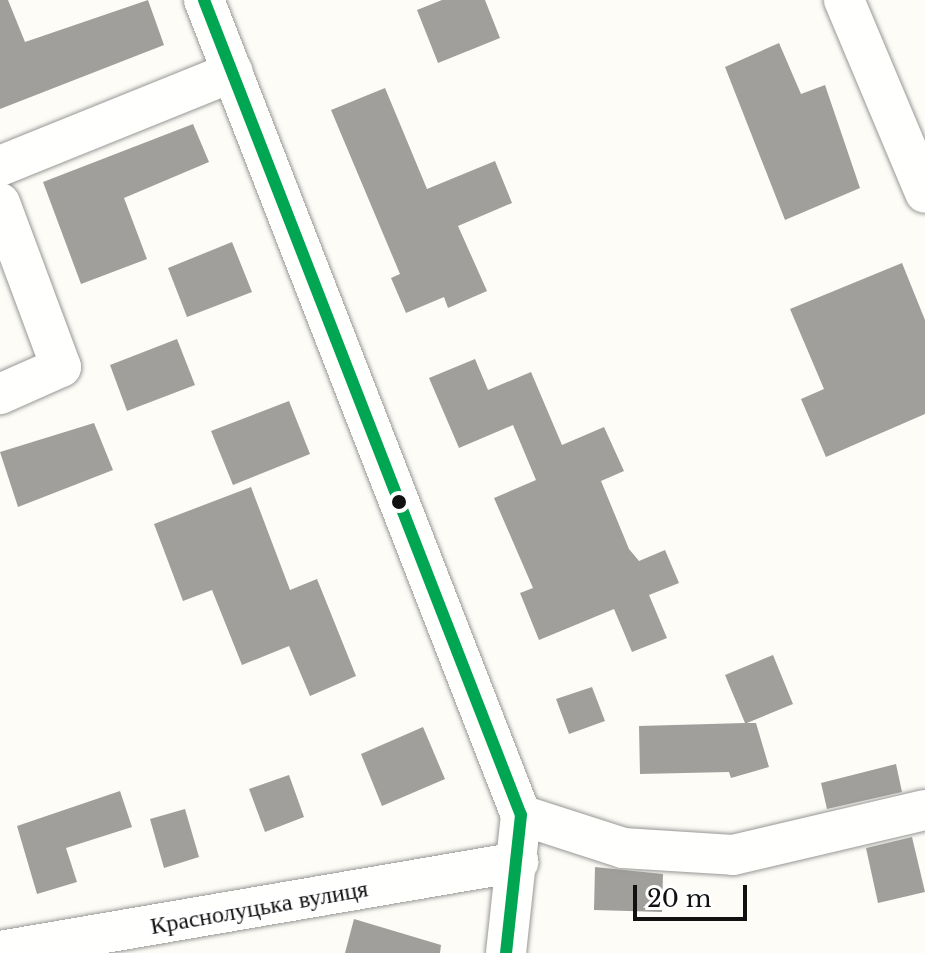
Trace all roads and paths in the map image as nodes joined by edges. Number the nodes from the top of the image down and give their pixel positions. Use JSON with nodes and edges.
{"nodes":[{"id":1,"x":204,"y":0,"type":"edge"},
{"id":2,"x":844,"y":0,"type":"edge"},
{"id":3,"x":233,"y":72,"type":"junction"},
{"id":4,"x":0,"y":166,"type":"edge"},
{"id":5,"x":925,"y":193,"type":"edge"},
{"id":6,"x":0,"y":203,"type":"edge"},
{"id":7,"x":0,"y":394,"type":"edge"},
{"id":8,"x":925,"y":810,"type":"edge"},
{"id":9,"x":521,"y":815,"type":"junction"},
{"id":10,"x":518,"y":862,"type":"junction"},
{"id":11,"x":0,"y":951,"type":"edge"},
{"id":12,"x":506,"y":953,"type":"edge"}],
"edges":[{"from":1,"to":3,"type":"street"},
{"from":2,"to":5,"type":"street"},
{"from":3,"to":4,"type":"street"},
{"from":3,"to":9,"type":"street"},
{"from":6,"to":7,"type":"street"},
{"from":8,"to":9,"type":"street"},
{"from":9,"to":10,"type":"street"},
{"from":10,"to":11,"type":"street","name":"Краснолуцька вулиця"},
{"from":10,"to":12,"type":"street"}]}
